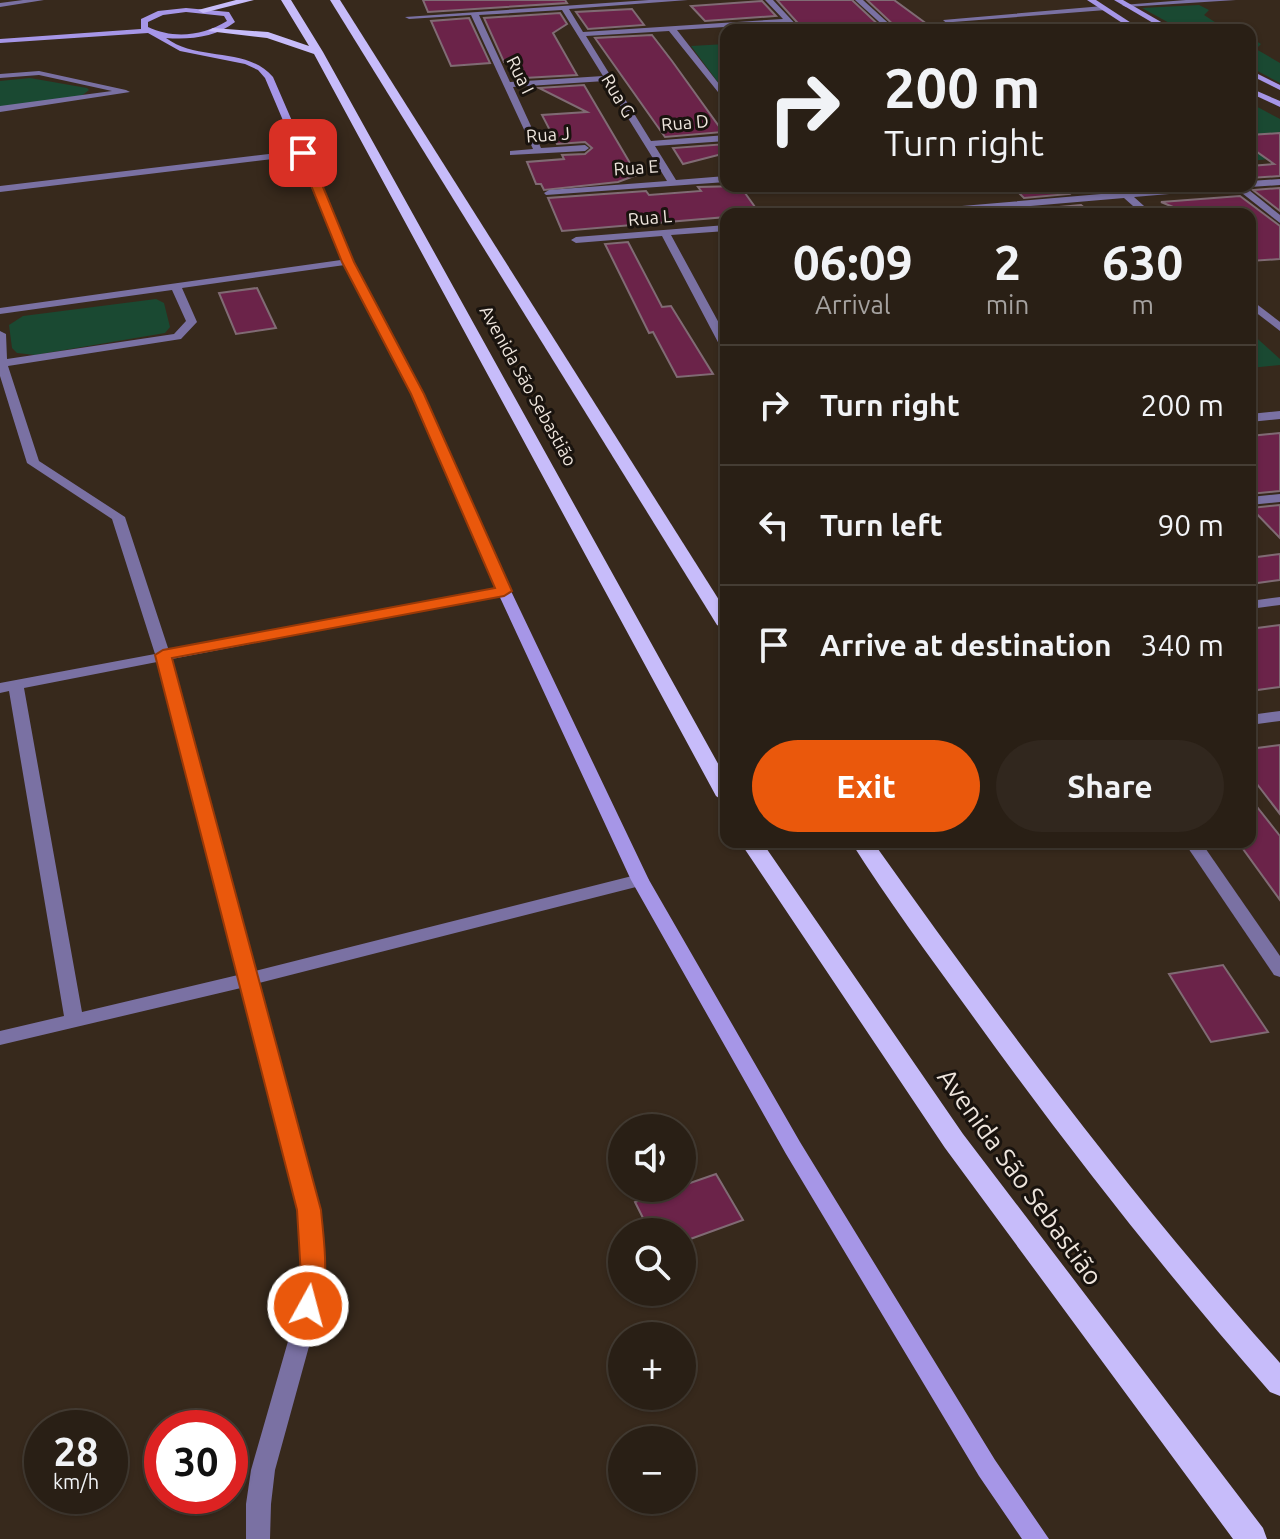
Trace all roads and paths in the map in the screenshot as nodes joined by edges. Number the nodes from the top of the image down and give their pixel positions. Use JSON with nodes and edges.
{"nodes":[{"id":1,"x":40,"y":0,"type":"edge"},
{"id":2,"x":249,"y":0,"type":"edge"},
{"id":3,"x":286,"y":0,"type":"edge"},
{"id":4,"x":335,"y":0,"type":"edge"},
{"id":5,"x":684,"y":0,"type":"edge"},
{"id":6,"x":769,"y":0,"type":"edge"},
{"id":7,"x":859,"y":0,"type":"edge"},
{"id":8,"x":1091,"y":0,"type":"edge"},
{"id":9,"x":1232,"y":0,"type":"edge"},
{"id":10,"x":1122,"y":2,"type":"edge"},
{"id":11,"x":0,"y":5,"type":"edge"},
{"id":12,"x":564,"y":7,"type":"junction"},
{"id":13,"x":1103,"y":8,"type":"junction"},
{"id":14,"x":186,"y":10,"type":"junction"},
{"id":15,"x":203,"y":10,"type":"junction"},
{"id":16,"x":474,"y":13,"type":"junction"},
{"id":17,"x":409,"y":17,"type":"dead end"},
{"id":18,"x":148,"y":19,"type":"junction"},
{"id":19,"x":788,"y":21,"type":"junction"},
{"id":20,"x":738,"y":24,"type":"edge"},
{"id":21,"x":791,"y":24,"type":"edge"},
{"id":22,"x":885,"y":24,"type":"edge"},
{"id":23,"x":951,"y":24,"type":"edge"},
{"id":24,"x":1128,"y":24,"type":"edge"},
{"id":25,"x":1160,"y":24,"type":"edge"},
{"id":26,"x":720,"y":25,"type":"edge"},
{"id":27,"x":671,"y":28,"type":"junction"},
{"id":28,"x":213,"y":31,"type":"junction"},
{"id":29,"x":152,"y":32,"type":"junction"},
{"id":30,"x":580,"y":34,"type":"junction"},
{"id":31,"x":195,"y":35,"type":"junction"},
{"id":32,"x":0,"y":38,"type":"edge"},
{"id":33,"x":187,"y":52,"type":"junction"},
{"id":34,"x":318,"y":52,"type":"junction"},
{"id":35,"x":1256,"y":75,"type":"edge"},
{"id":36,"x":0,"y":76,"type":"edge"},
{"id":37,"x":607,"y":78,"type":"junction"},
{"id":38,"x":509,"y":85,"type":"junction"},
{"id":39,"x":104,"y":86,"type":"junction"},
{"id":40,"x":1279,"y":86,"type":"edge"},
{"id":41,"x":720,"y":91,"type":"edge"},
{"id":42,"x":1256,"y":93,"type":"edge"},
{"id":43,"x":88,"y":98,"type":"junction"},
{"id":44,"x":1280,"y":104,"type":"edge"},
{"id":45,"x":0,"y":109,"type":"edge"},
{"id":46,"x":720,"y":138,"type":"edge"},
{"id":47,"x":647,"y":144,"type":"junction"},
{"id":48,"x":585,"y":148,"type":"dead end"},
{"id":49,"x":538,"y":151,"type":"junction"},
{"id":50,"x":303,"y":153,"type":"junction"},
{"id":51,"x":513,"y":153,"type":"dead end"},
{"id":52,"x":720,"y":179,"type":"edge"},
{"id":53,"x":1280,"y":182,"type":"edge"},
{"id":54,"x":673,"y":183,"type":"junction"},
{"id":55,"x":1256,"y":184,"type":"edge"},
{"id":56,"x":0,"y":189,"type":"edge"},
{"id":57,"x":1160,"y":192,"type":"edge"},
{"id":58,"x":1245,"y":192,"type":"edge"},
{"id":59,"x":549,"y":193,"type":"dead end"},
{"id":60,"x":1126,"y":195,"type":"junction"},
{"id":61,"x":973,"y":208,"type":"edge"},
{"id":62,"x":1141,"y":208,"type":"edge"},
{"id":63,"x":1280,"y":220,"type":"edge"},
{"id":64,"x":720,"y":228,"type":"edge"},
{"id":65,"x":665,"y":233,"type":"junction"},
{"id":66,"x":576,"y":240,"type":"dead end"},
{"id":67,"x":348,"y":262,"type":"junction"},
{"id":68,"x":176,"y":286,"type":"junction"},
{"id":69,"x":1256,"y":306,"type":"edge"},
{"id":70,"x":0,"y":311,"type":"edge"},
{"id":71,"x":1274,"y":317,"type":"edge"},
{"id":72,"x":1280,"y":328,"type":"edge"},
{"id":73,"x":0,"y":334,"type":"edge"},
{"id":74,"x":720,"y":335,"type":"edge"},
{"id":75,"x":1,"y":364,"type":"edge"},
{"id":76,"x":1280,"y":415,"type":"edge"},
{"id":77,"x":1256,"y":417,"type":"edge"},
{"id":78,"x":1280,"y":498,"type":"edge"},
{"id":79,"x":1256,"y":500,"type":"edge"},
{"id":80,"x":504,"y":591,"type":"junction"},
{"id":81,"x":1280,"y":601,"type":"edge"},
{"id":82,"x":1256,"y":604,"type":"edge"},
{"id":83,"x":720,"y":615,"type":"edge"},
{"id":84,"x":163,"y":655,"type":"junction"},
{"id":85,"x":8,"y":687,"type":"edge"},
{"id":86,"x":1280,"y":716,"type":"edge"},
{"id":87,"x":1256,"y":719,"type":"edge"},
{"id":88,"x":720,"y":785,"type":"edge"},
{"id":89,"x":755,"y":848,"type":"edge"},
{"id":90,"x":866,"y":848,"type":"edge"},
{"id":91,"x":1196,"y":848,"type":"edge"},
{"id":92,"x":640,"y":880,"type":"junction"},
{"id":93,"x":1280,"y":970,"type":"edge"},
{"id":94,"x":250,"y":979,"type":"junction"},
{"id":95,"x":74,"y":1019,"type":"junction"},
{"id":96,"x":0,"y":1038,"type":"edge"},
{"id":97,"x":1280,"y":1383,"type":"edge"},
{"id":98,"x":258,"y":1539,"type":"edge"},
{"id":99,"x":1037,"y":1539,"type":"edge"},
{"id":100,"x":1252,"y":1539,"type":"edge"}],
"edges":[{"from":1,"to":11,"type":"street"},
{"from":2,"to":15,"type":"main road"},
{"from":3,"to":34,"type":"main road","name":"Avenida São Sebastião"},
{"from":4,"to":83,"type":"main road","name":"Avenida São Sebastião"},
{"from":5,"to":12,"type":"street"},
{"from":6,"to":19,"type":"street"},
{"from":7,"to":22,"type":"street"},
{"from":8,"to":13,"type":"street"},
{"from":9,"to":10,"type":"street"},
{"from":10,"to":25,"type":"street"},
{"from":12,"to":16,"type":"street"},
{"from":12,"to":30,"type":"street","name":"Rua G"},
{"from":13,"to":23,"type":"street"},
{"from":13,"to":24,"type":"street"},
{"from":14,"to":15,"type":"street"},
{"from":14,"to":18,"type":"street"},
{"from":14,"to":18,"type":"street"},
{"from":15,"to":28,"type":"street"},
{"from":16,"to":17,"type":"street"},
{"from":16,"to":38,"type":"street","name":"Rua I"},
{"from":18,"to":29,"type":"street"},
{"from":18,"to":32,"type":"street"},
{"from":19,"to":20,"type":"street"},
{"from":19,"to":21,"type":"street"},
{"from":26,"to":27,"type":"street"},
{"from":27,"to":30,"type":"street"},
{"from":27,"to":41,"type":"street"},
{"from":28,"to":31,"type":"street"},
{"from":28,"to":34,"type":"main road"},
{"from":29,"to":31,"type":"street"},
{"from":29,"to":32,"type":"street"},
{"from":29,"to":33,"type":"street"},
{"from":30,"to":37,"type":"street","name":"Rua G"},
{"from":31,"to":33,"type":"street"},
{"from":33,"to":50,"type":"street"},
{"from":34,"to":88,"type":"main road","name":"Avenida São Sebastião"},
{"from":35,"to":40,"type":"street"},
{"from":36,"to":39,"type":"street"},
{"from":37,"to":38,"type":"street"},
{"from":37,"to":47,"type":"street","name":"Rua G"},
{"from":38,"to":49,"type":"street","name":"Rua I"},
{"from":39,"to":43,"type":"street"},
{"from":39,"to":43,"type":"street"},
{"from":42,"to":44,"type":"street"},
{"from":43,"to":45,"type":"street"},
{"from":46,"to":47,"type":"street","name":"Rua D"},
{"from":47,"to":54,"type":"street","name":"Rua G"},
{"from":48,"to":49,"type":"street","name":"Rua J"},
{"from":49,"to":51,"type":"street","name":"Rua J"},
{"from":50,"to":56,"type":"street"},
{"from":50,"to":67,"type":"street"},
{"from":52,"to":54,"type":"street","name":"Rua E"},
{"from":53,"to":55,"type":"street"},
{"from":54,"to":59,"type":"street","name":"Rua E"},
{"from":57,"to":60,"type":"street"},
{"from":58,"to":63,"type":"street"},
{"from":60,"to":61,"type":"street"},
{"from":60,"to":62,"type":"street"},
{"from":64,"to":65,"type":"street","name":"Rua L"},
{"from":65,"to":66,"type":"street","name":"Rua L"},
{"from":65,"to":74,"type":"street"},
{"from":67,"to":68,"type":"street"},
{"from":67,"to":80,"type":"street"},
{"from":68,"to":70,"type":"street"},
{"from":68,"to":75,"type":"street"},
{"from":69,"to":71,"type":"street"},
{"from":71,"to":72,"type":"street"},
{"from":73,"to":75,"type":"street"},
{"from":75,"to":84,"type":"street"},
{"from":76,"to":77,"type":"street"},
{"from":78,"to":79,"type":"street"},
{"from":80,"to":84,"type":"street"},
{"from":80,"to":92,"type":"street"},
{"from":81,"to":82,"type":"street"},
{"from":84,"to":85,"type":"street"},
{"from":84,"to":94,"type":"street"},
{"from":85,"to":95,"type":"street"},
{"from":86,"to":87,"type":"street"},
{"from":89,"to":100,"type":"main road","name":"Avenida São Sebastião"},
{"from":90,"to":97,"type":"main road"},
{"from":91,"to":93,"type":"street"},
{"from":92,"to":94,"type":"street"},
{"from":92,"to":99,"type":"street"},
{"from":94,"to":95,"type":"street"},
{"from":94,"to":98,"type":"street"},
{"from":95,"to":96,"type":"street"}]}
